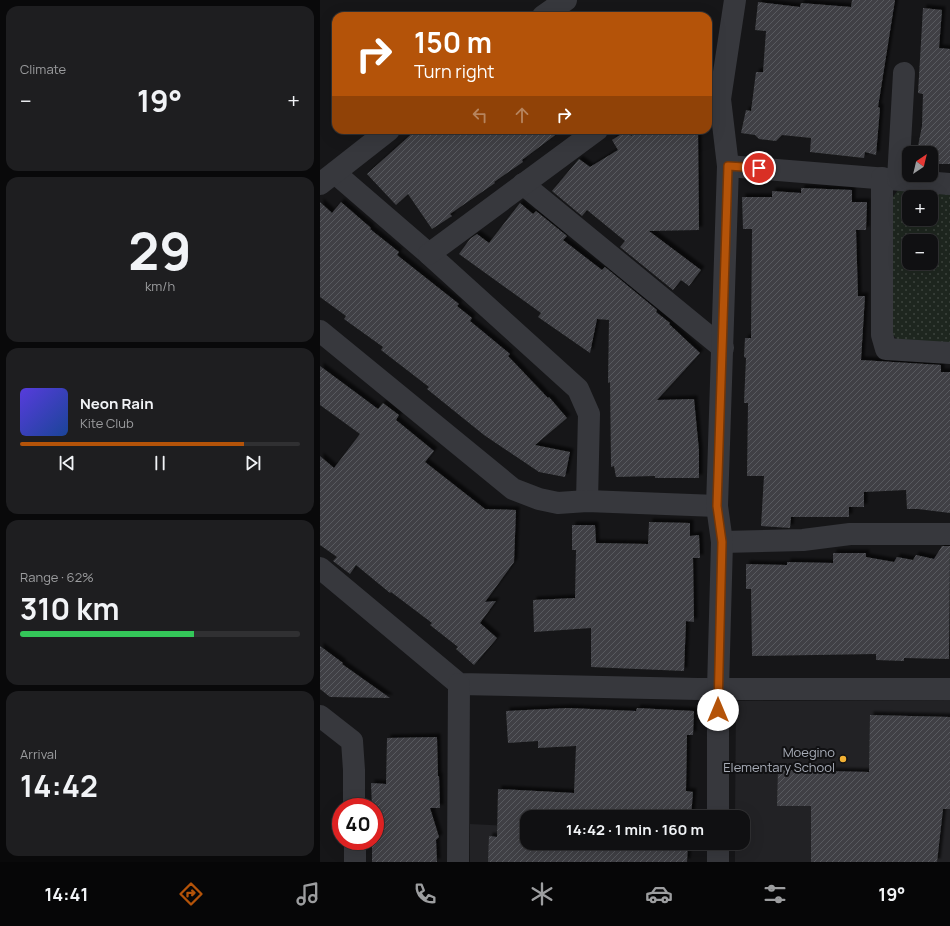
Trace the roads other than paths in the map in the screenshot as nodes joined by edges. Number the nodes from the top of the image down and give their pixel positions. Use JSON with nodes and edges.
{"nodes":[{"id":1,"x":566,"y":0,"type":"edge"},
{"id":2,"x":735,"y":0,"type":"edge"},
{"id":3,"x":549,"y":12,"type":"edge"},
{"id":4,"x":904,"y":73,"type":"dead end"},
{"id":5,"x":714,"y":99,"type":"edge"},
{"id":6,"x":384,"y":134,"type":"edge"},
{"id":7,"x":592,"y":134,"type":"edge"},
{"id":8,"x":728,"y":166,"type":"junction"},
{"id":9,"x":327,"y":178,"type":"edge"},
{"id":10,"x":890,"y":178,"type":"junction"},
{"id":11,"x":523,"y":184,"type":"junction"},
{"id":12,"x":950,"y":184,"type":"edge"},
{"id":13,"x":429,"y":254,"type":"junction"},
{"id":14,"x":320,"y":331,"type":"edge"},
{"id":15,"x":723,"y":348,"type":"junction"},
{"id":16,"x":950,"y":353,"type":"edge"},
{"id":17,"x":587,"y":501,"type":"junction"},
{"id":18,"x":717,"y":506,"type":"junction"},
{"id":19,"x":950,"y":534,"type":"edge"},
{"id":20,"x":722,"y":542,"type":"junction"},
{"id":21,"x":320,"y":568,"type":"edge"},
{"id":22,"x":459,"y":684,"type":"junction"},
{"id":23,"x":718,"y":689,"type":"junction"},
{"id":24,"x":950,"y":689,"type":"edge"},
{"id":25,"x":320,"y":716,"type":"edge"},
{"id":26,"x":354,"y":798,"type":"edge"},
{"id":27,"x":718,"y":810,"type":"edge"},
{"id":28,"x":355,"y":850,"type":"edge"},
{"id":29,"x":718,"y":850,"type":"edge"},
{"id":30,"x":355,"y":862,"type":"edge"},
{"id":31,"x":458,"y":862,"type":"edge"},
{"id":32,"x":718,"y":862,"type":"edge"}],
"edges":[{"from":1,"to":3,"type":"street"},
{"from":2,"to":5,"type":"street"},
{"from":4,"to":10,"type":"street"},
{"from":5,"to":8,"type":"street"},
{"from":6,"to":9,"type":"street"},
{"from":7,"to":11,"type":"street"},
{"from":8,"to":10,"type":"street"},
{"from":8,"to":15,"type":"street"},
{"from":9,"to":13,"type":"street"},
{"from":10,"to":12,"type":"street"},
{"from":10,"to":16,"type":"street"},
{"from":11,"to":13,"type":"street"},
{"from":11,"to":15,"type":"street"},
{"from":13,"to":17,"type":"street"},
{"from":14,"to":17,"type":"street"},
{"from":15,"to":18,"type":"street"},
{"from":17,"to":18,"type":"street"},
{"from":18,"to":20,"type":"street"},
{"from":19,"to":20,"type":"street"},
{"from":20,"to":23,"type":"street"},
{"from":21,"to":22,"type":"street"},
{"from":22,"to":23,"type":"street"},
{"from":22,"to":31,"type":"street"},
{"from":23,"to":24,"type":"street"},
{"from":23,"to":27,"type":"street"},
{"from":25,"to":26,"type":"street"},
{"from":28,"to":30,"type":"street"},
{"from":29,"to":32,"type":"street"}]}
